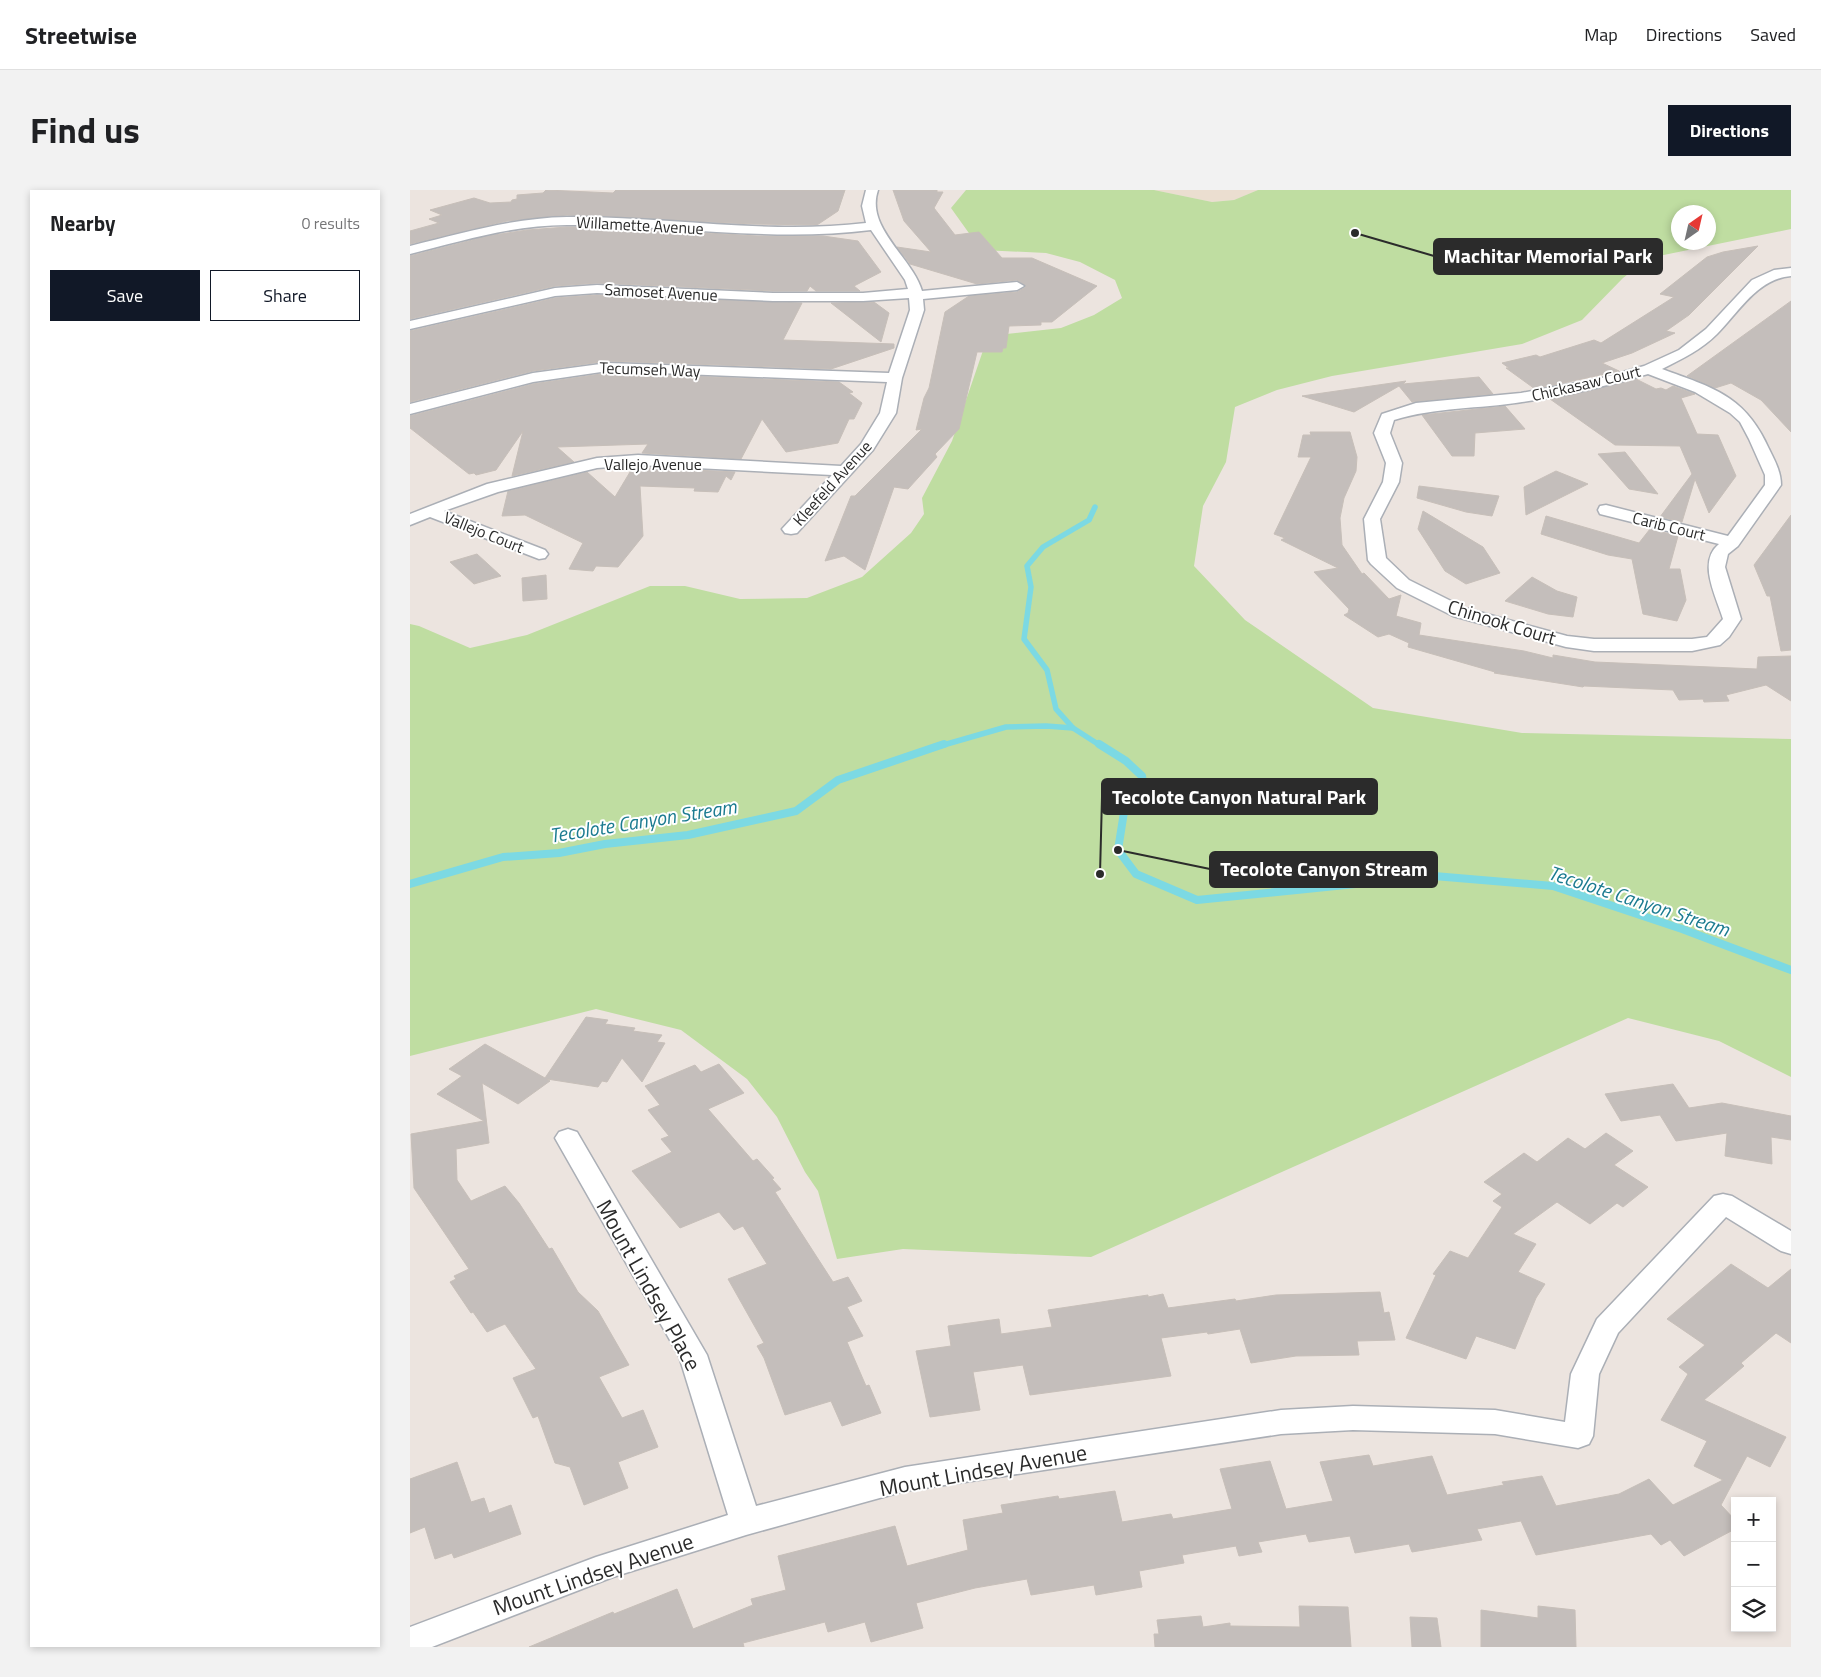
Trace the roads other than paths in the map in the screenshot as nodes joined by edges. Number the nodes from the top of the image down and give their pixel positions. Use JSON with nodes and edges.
{"nodes":[{"id":1,"x":872,"y":190,"type":"edge"},
{"id":2,"x":872,"y":226,"type":"junction"},
{"id":3,"x":410,"y":250,"type":"edge"},
{"id":4,"x":1791,"y":272,"type":"edge"},
{"id":5,"x":1017,"y":286,"type":"dead end"},
{"id":6,"x":916,"y":295,"type":"junction"},
{"id":7,"x":410,"y":325,"type":"edge"},
{"id":8,"x":1649,"y":369,"type":"junction"},
{"id":9,"x":895,"y":378,"type":"junction"},
{"id":10,"x":410,"y":409,"type":"edge"},
{"id":11,"x":1388,"y":452,"type":"joint"},
{"id":12,"x":845,"y":471,"type":"junction"},
{"id":13,"x":1606,"y":510,"type":"dead end"},
{"id":14,"x":429,"y":511,"type":"junction"},
{"id":15,"x":410,"y":520,"type":"edge"},
{"id":16,"x":790,"y":529,"type":"dead end"},
{"id":17,"x":1732,"y":542,"type":"junction"},
{"id":18,"x":538,"y":554,"type":"dead end"},
{"id":19,"x":568,"y":1138,"type":"dead end"},
{"id":20,"x":1791,"y":1244,"type":"edge"},
{"id":21,"x":746,"y":1522,"type":"junction"},
{"id":22,"x":410,"y":1641,"type":"edge"}],
"edges":[{"from":1,"to":2,"type":"street","name":"Kleefeld Avenue"},
{"from":2,"to":3,"type":"street","name":"Willamette Avenue"},
{"from":2,"to":6,"type":"street","name":"Kleefeld Avenue"},
{"from":4,"to":8,"type":"street","name":"Chickasaw Court"},
{"from":5,"to":6,"type":"street","name":"Samoset Avenue"},
{"from":6,"to":7,"type":"street","name":"Samoset Avenue"},
{"from":6,"to":9,"type":"street","name":"Kleefeld Avenue"},
{"from":8,"to":11,"type":"street","name":"Chickasaw Court"},
{"from":8,"to":17,"type":"street"},
{"from":9,"to":10,"type":"street","name":"Tecumseh Way"},
{"from":9,"to":12,"type":"street","name":"Kleefeld Avenue"},
{"from":11,"to":17,"type":"street","name":"Chinook Court"},
{"from":12,"to":14,"type":"street","name":"Vallejo Avenue"},
{"from":12,"to":16,"type":"street","name":"Kleefeld Avenue"},
{"from":13,"to":17,"type":"street","name":"Carib Court"},
{"from":14,"to":15,"type":"street","name":"Vallejo Avenue"},
{"from":14,"to":18,"type":"street","name":"Vallejo Court"},
{"from":19,"to":21,"type":"street","name":"Mount Lindsey Place"},
{"from":20,"to":21,"type":"street","name":"Mount Lindsey Avenue"},
{"from":21,"to":22,"type":"street","name":"Mount Lindsey Avenue"}]}
